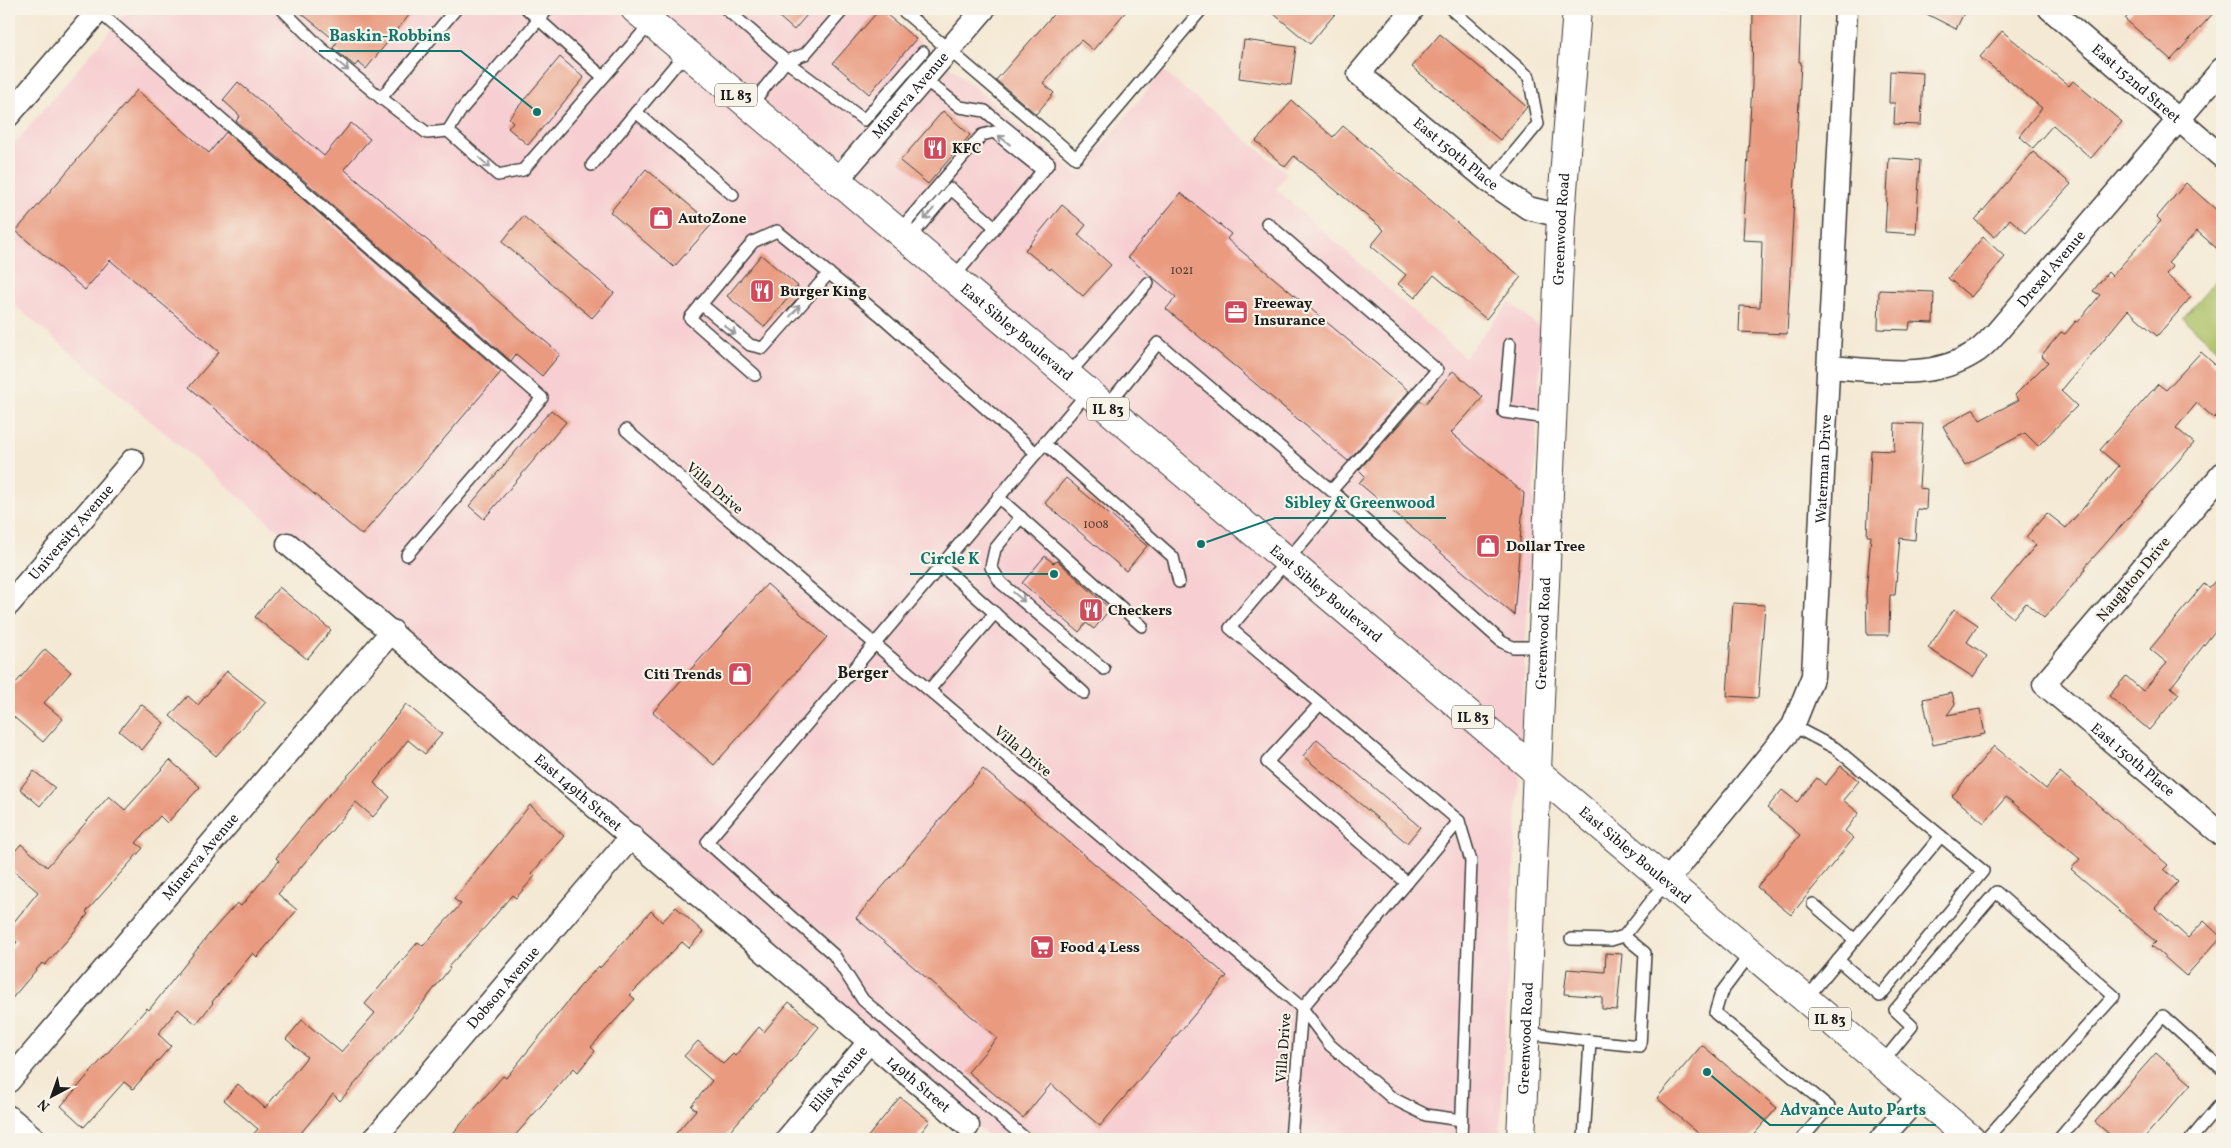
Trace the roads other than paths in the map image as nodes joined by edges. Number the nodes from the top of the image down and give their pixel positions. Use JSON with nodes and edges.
{"nodes":[{"id":1,"x":282,"y":9,"type":"edge"},
{"id":2,"x":456,"y":9,"type":"edge"},
{"id":3,"x":527,"y":9,"type":"edge"},
{"id":4,"x":548,"y":9,"type":"edge"},
{"id":5,"x":726,"y":9,"type":"edge"},
{"id":6,"x":844,"y":9,"type":"edge"},
{"id":7,"x":902,"y":9,"type":"edge"},
{"id":8,"x":984,"y":9,"type":"edge"},
{"id":9,"x":1202,"y":9,"type":"edge"},
{"id":10,"x":1413,"y":9,"type":"edge"},
{"id":11,"x":1450,"y":9,"type":"edge"},
{"id":12,"x":1577,"y":9,"type":"edge"},
{"id":13,"x":1846,"y":9,"type":"edge"},
{"id":14,"x":2050,"y":9,"type":"edge"},
{"id":15,"x":99,"y":10,"type":"edge"},
{"id":16,"x":650,"y":13,"type":"edge"},
{"id":17,"x":539,"y":19,"type":"junction"},
{"id":18,"x":949,"y":50,"type":"junction"},
{"id":19,"x":686,"y":52,"type":"junction"},
{"id":20,"x":923,"y":52,"type":"dead end"},
{"id":21,"x":786,"y":62,"type":"junction"},
{"id":22,"x":2222,"y":69,"type":"edge"},
{"id":23,"x":603,"y":77,"type":"junction"},
{"id":24,"x":924,"y":79,"type":"junction"},
{"id":25,"x":380,"y":98,"type":"junction"},
{"id":26,"x":750,"y":106,"type":"junction"},
{"id":27,"x":636,"y":112,"type":"junction"},
{"id":28,"x":9,"y":115,"type":"edge"},
{"id":29,"x":2178,"y":120,"type":"junction"},
{"id":30,"x":448,"y":131,"type":"junction"},
{"id":31,"x":2222,"y":157,"type":"edge"},
{"id":32,"x":592,"y":165,"type":"dead end"},
{"id":33,"x":1042,"y":170,"type":"junction"},
{"id":34,"x":838,"y":180,"type":"junction"},
{"id":35,"x":1490,"y":182,"type":"junction"},
{"id":36,"x":733,"y":195,"type":"dead end"},
{"id":37,"x":1561,"y":216,"type":"junction"},
{"id":38,"x":1268,"y":223,"type":"dead end"},
{"id":39,"x":996,"y":227,"type":"junction"},
{"id":40,"x":903,"y":236,"type":"junction"},
{"id":41,"x":829,"y":273,"type":"junction"},
{"id":42,"x":953,"y":278,"type":"junction"},
{"id":43,"x":1148,"y":283,"type":"dead end"},
{"id":44,"x":701,"y":304,"type":"junction"},
{"id":45,"x":1510,"y":344,"type":"dead end"},
{"id":46,"x":1828,"y":367,"type":"junction"},
{"id":47,"x":755,"y":375,"type":"dead end"},
{"id":48,"x":1087,"y":391,"type":"junction"},
{"id":49,"x":1553,"y":419,"type":"junction"},
{"id":50,"x":626,"y":430,"type":"dead end"},
{"id":51,"x":1044,"y":443,"type":"junction"},
{"id":52,"x":1036,"y":452,"type":"junction"},
{"id":53,"x":133,"y":460,"type":"dead end"},
{"id":54,"x":2222,"y":474,"type":"edge"},
{"id":55,"x":1336,"y":494,"type":"junction"},
{"id":56,"x":998,"y":497,"type":"junction"},
{"id":57,"x":1021,"y":517,"type":"junction"},
{"id":58,"x":288,"y":544,"type":"dead end"},
{"id":59,"x":407,"y":555,"type":"dead end"},
{"id":60,"x":1287,"y":560,"type":"junction"},
{"id":61,"x":941,"y":564,"type":"junction"},
{"id":62,"x":1179,"y":582,"type":"dead end"},
{"id":63,"x":9,"y":604,"type":"edge"},
{"id":64,"x":995,"y":613,"type":"junction"},
{"id":65,"x":1142,"y":626,"type":"dead end"},
{"id":66,"x":392,"y":631,"type":"junction"},
{"id":67,"x":874,"y":644,"type":"junction"},
{"id":68,"x":1544,"y":647,"type":"junction"},
{"id":69,"x":1104,"y":669,"type":"dead end"},
{"id":70,"x":2044,"y":684,"type":"joint"},
{"id":71,"x":929,"y":690,"type":"junction"},
{"id":72,"x":1084,"y":693,"type":"dead end"},
{"id":73,"x":1320,"y":704,"type":"junction"},
{"id":74,"x":1793,"y":726,"type":"junction"},
{"id":75,"x":1538,"y":772,"type":"junction"},
{"id":76,"x":1459,"y":821,"type":"junction"},
{"id":77,"x":2222,"y":835,"type":"edge"},
{"id":78,"x":632,"y":836,"type":"junction"},
{"id":79,"x":1941,"y":836,"type":"junction"},
{"id":80,"x":1667,"y":881,"type":"junction"},
{"id":81,"x":1407,"y":883,"type":"junction"},
{"id":82,"x":1813,"y":904,"type":"dead end"},
{"id":83,"x":1624,"y":936,"type":"junction"},
{"id":84,"x":1571,"y":939,"type":"dead end"},
{"id":85,"x":1855,"y":940,"type":"junction"},
{"id":86,"x":1751,"y":952,"type":"junction"},
{"id":87,"x":1838,"y":960,"type":"junction"},
{"id":88,"x":1806,"y":999,"type":"junction"},
{"id":89,"x":1302,"y":1008,"type":"junction"},
{"id":90,"x":1526,"y":1033,"type":"junction"},
{"id":91,"x":870,"y":1041,"type":"junction"},
{"id":92,"x":1590,"y":1041,"type":"junction"},
{"id":93,"x":1882,"y":1063,"type":"junction"},
{"id":94,"x":2222,"y":1068,"type":"edge"},
{"id":95,"x":9,"y":1081,"type":"edge"},
{"id":96,"x":1920,"y":1094,"type":"junction"},
{"id":97,"x":2222,"y":1102,"type":"edge"},
{"id":98,"x":9,"y":1117,"type":"edge"},
{"id":99,"x":1461,"y":1120,"type":"junction"},
{"id":100,"x":968,"y":1126,"type":"dead end"},
{"id":101,"x":36,"y":1139,"type":"edge"},
{"id":102,"x":374,"y":1139,"type":"edge"},
{"id":103,"x":787,"y":1139,"type":"edge"},
{"id":104,"x":1026,"y":1139,"type":"edge"},
{"id":105,"x":1291,"y":1139,"type":"edge"},
{"id":106,"x":1461,"y":1139,"type":"edge"},
{"id":107,"x":1521,"y":1139,"type":"edge"},
{"id":108,"x":1584,"y":1139,"type":"edge"},
{"id":109,"x":1802,"y":1139,"type":"edge"},
{"id":110,"x":1881,"y":1139,"type":"edge"},
{"id":111,"x":1972,"y":1139,"type":"edge"},
{"id":112,"x":1986,"y":1139,"type":"edge"},
{"id":113,"x":2059,"y":1139,"type":"edge"},
{"id":114,"x":2191,"y":1139,"type":"edge"}],
"edges":[{"from":1,"to":25,"type":"lane","one_way":true},
{"from":2,"to":25,"type":"lane"},
{"from":3,"to":17,"type":"lane"},
{"from":4,"to":17,"type":"lane"},
{"from":5,"to":21,"type":"lane"},
{"from":6,"to":21,"type":"lane"},
{"from":7,"to":18,"type":"lane"},
{"from":8,"to":18,"type":"street","name":"Minerva Avenue"},
{"from":9,"to":18,"type":"lane"},
{"from":10,"to":35,"type":"street","name":"East 150th Place"},
{"from":11,"to":35,"type":"lane"},
{"from":12,"to":37,"type":"main road","name":"Greenwood Road"},
{"from":13,"to":46,"type":"street","name":"Waterman Drive"},
{"from":14,"to":29,"type":"street","name":"East 152nd Street"},
{"from":15,"to":28,"type":"street"},
{"from":15,"to":59,"type":"lane"},
{"from":16,"to":19,"type":"main road","name":"East Sibley Boulevard","number":"IL 83"},
{"from":16,"to":23,"type":"lane"},
{"from":17,"to":23,"type":"lane"},
{"from":17,"to":30,"type":"lane"},
{"from":18,"to":24,"type":"street","name":"Minerva Avenue"},
{"from":19,"to":26,"type":"main road","name":"East Sibley Boulevard","number":"IL 83"},
{"from":19,"to":27,"type":"lane"},
{"from":20,"to":21,"type":"lane"},
{"from":21,"to":26,"type":"lane"},
{"from":22,"to":29,"type":"street","name":"Drexel Avenue"},
{"from":30,"to":23,"type":"lane","one_way":true},
{"from":24,"to":33,"type":"lane"},
{"from":24,"to":34,"type":"street","name":"Minerva Avenue"},
{"from":25,"to":30,"type":"lane"},
{"from":26,"to":34,"type":"main road","name":"East Sibley Boulevard","number":"IL 83"},
{"from":27,"to":32,"type":"lane"},
{"from":27,"to":36,"type":"lane"},
{"from":29,"to":31,"type":"street","name":"East 152nd Street"},
{"from":29,"to":46,"type":"street","name":"Drexel Avenue"},
{"from":33,"to":39,"type":"lane"},
{"from":33,"to":40,"type":"lane","one_way":true},
{"from":34,"to":40,"type":"main road","name":"East Sibley Boulevard","number":"IL 83"},
{"from":35,"to":37,"type":"street","name":"East 150th Place"},
{"from":37,"to":49,"type":"main road","name":"Greenwood Road"},
{"from":38,"to":55,"type":"lane"},
{"from":39,"to":40,"type":"lane","one_way":true},
{"from":39,"to":42,"type":"lane"},
{"from":40,"to":42,"type":"main road","name":"East Sibley Boulevard","number":"IL 83"},
{"from":41,"to":44,"type":"lane"},
{"from":44,"to":41,"type":"lane","one_way":true},
{"from":41,"to":52,"type":"lane"},
{"from":42,"to":48,"type":"main road","name":"East Sibley Boulevard","number":"IL 83"},
{"from":43,"to":48,"type":"lane"},
{"from":44,"to":47,"type":"lane"},
{"from":45,"to":49,"type":"lane"},
{"from":46,"to":74,"type":"street","name":"Waterman Drive"},
{"from":48,"to":51,"type":"lane"},
{"from":48,"to":55,"type":"lane"},
{"from":48,"to":60,"type":"main road","name":"East Sibley Boulevard","number":"IL 83"},
{"from":49,"to":68,"type":"main road","name":"Greenwood Road"},
{"from":50,"to":67,"type":"lane","name":"Villa Drive"},
{"from":51,"to":52,"type":"lane"},
{"from":51,"to":62,"type":"lane"},
{"from":52,"to":56,"type":"lane"},
{"from":53,"to":63,"type":"street","name":"University Avenue"},
{"from":54,"to":70,"type":"street","name":"Naughton Drive"},
{"from":55,"to":60,"type":"lane"},
{"from":55,"to":68,"type":"lane"},
{"from":56,"to":57,"type":"lane"},
{"from":56,"to":61,"type":"lane"},
{"from":57,"to":65,"type":"lane"},
{"from":57,"to":69,"type":"lane","one_way":true},
{"from":58,"to":66,"type":"street","name":"East 149th Street"},
{"from":60,"to":73,"type":"lane"},
{"from":60,"to":75,"type":"main road","name":"East Sibley Boulevard","number":"IL 83"},
{"from":61,"to":64,"type":"lane"},
{"from":61,"to":67,"type":"lane"},
{"from":64,"to":71,"type":"lane"},
{"from":64,"to":72,"type":"lane"},
{"from":66,"to":78,"type":"street","name":"East 149th Street"},
{"from":66,"to":95,"type":"street","name":"Minerva Avenue"},
{"from":67,"to":71,"type":"lane","name":"Villa Drive"},
{"from":67,"to":104,"type":"lane"},
{"from":68,"to":75,"type":"main road","name":"Greenwood Road"},
{"from":70,"to":77,"type":"street","name":"East 150th Place"},
{"from":71,"to":89,"type":"lane","name":"Villa Drive"},
{"from":73,"to":76,"type":"lane"},
{"from":73,"to":81,"type":"lane"},
{"from":74,"to":79,"type":"lane"},
{"from":74,"to":80,"type":"street","name":"Waterman Drive"},
{"from":75,"to":80,"type":"main road","name":"East Sibley Boulevard","number":"IL 83"},
{"from":75,"to":90,"type":"main road","name":"Greenwood Road"},
{"from":76,"to":81,"type":"lane"},
{"from":76,"to":99,"type":"lane"},
{"from":78,"to":91,"type":"street","name":"East 149th Street"},
{"from":78,"to":102,"type":"street","name":"Dobson Avenue"},
{"from":79,"to":85,"type":"lane"},
{"from":79,"to":87,"type":"lane"},
{"from":80,"to":83,"type":"lane"},
{"from":80,"to":86,"type":"main road","name":"East Sibley Boulevard","number":"IL 83"},
{"from":81,"to":89,"type":"lane"},
{"from":82,"to":85,"type":"lane"},
{"from":83,"to":84,"type":"lane"},
{"from":83,"to":92,"type":"lane"},
{"from":85,"to":87,"type":"lane"},
{"from":86,"to":88,"type":"main road","name":"East Sibley Boulevard","number":"IL 83"},
{"from":86,"to":109,"type":"lane"},
{"from":87,"to":88,"type":"lane"},
{"from":88,"to":93,"type":"main road","name":"East Sibley Boulevard","number":"IL 83"},
{"from":89,"to":99,"type":"lane"},
{"from":89,"to":105,"type":"lane","name":"Villa Drive"},
{"from":90,"to":92,"type":"lane"},
{"from":90,"to":107,"type":"main road","name":"Greenwood Road"},
{"from":91,"to":100,"type":"street","name":"149th Street"},
{"from":91,"to":103,"type":"street","name":"Ellis Avenue"},
{"from":92,"to":108,"type":"lane"},
{"from":93,"to":96,"type":"main road","name":"East Sibley Boulevard","number":"IL 83"},
{"from":93,"to":112,"type":"lane"},
{"from":94,"to":113,"type":"lane"},
{"from":96,"to":110,"type":"street"},
{"from":96,"to":111,"type":"main road","name":"East Sibley Boulevard","number":"IL 83"},
{"from":97,"to":114,"type":"lane"},
{"from":98,"to":101,"type":"street"},
{"from":99,"to":106,"type":"lane"}]}
